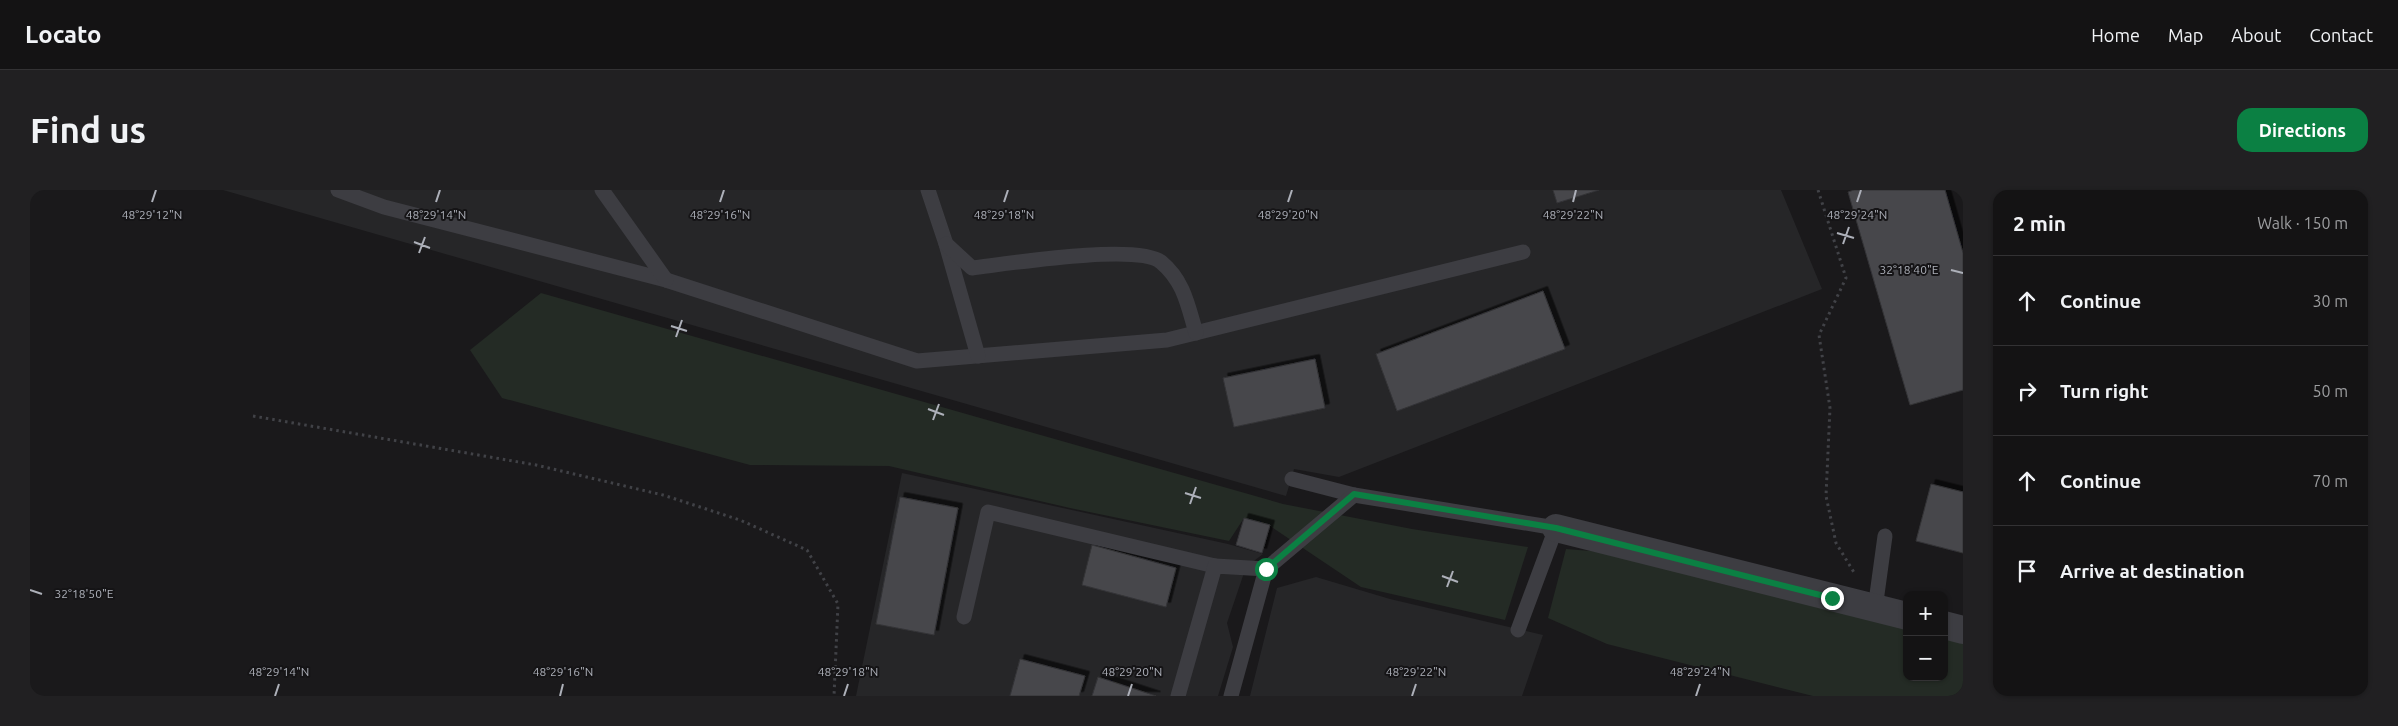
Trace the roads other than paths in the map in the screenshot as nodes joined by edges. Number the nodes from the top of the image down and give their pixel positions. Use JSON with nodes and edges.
{"nodes":[{"id":1,"x":338,"y":190,"type":"edge"},
{"id":2,"x":602,"y":190,"type":"edge"},
{"id":3,"x":928,"y":190,"type":"edge"},
{"id":4,"x":946,"y":244,"type":"junction"},
{"id":5,"x":1523,"y":252,"type":"dead end"},
{"id":6,"x":666,"y":280,"type":"junction"},
{"id":7,"x":1196,"y":333,"type":"junction"},
{"id":8,"x":978,"y":356,"type":"junction"},
{"id":9,"x":1292,"y":479,"type":"dead end"},
{"id":10,"x":1354,"y":494,"type":"junction"},
{"id":11,"x":1556,"y":528,"type":"junction"},
{"id":12,"x":1885,"y":536,"type":"dead end"},
{"id":13,"x":1215,"y":566,"type":"junction"},
{"id":14,"x":1266,"y":569,"type":"junction"},
{"id":15,"x":1875,"y":609,"type":"junction"},
{"id":16,"x":1903,"y":615,"type":"edge"},
{"id":17,"x":964,"y":617,"type":"dead end"},
{"id":18,"x":1948,"y":626,"type":"edge"},
{"id":19,"x":1518,"y":630,"type":"dead end"},
{"id":20,"x":1963,"y":630,"type":"edge"},
{"id":21,"x":1178,"y":696,"type":"edge"},
{"id":22,"x":1231,"y":696,"type":"edge"}],
"edges":[{"from":1,"to":6,"type":"lane"},
{"from":2,"to":6,"type":"lane"},
{"from":3,"to":4,"type":"lane"},
{"from":4,"to":7,"type":"lane"},
{"from":4,"to":8,"type":"lane"},
{"from":5,"to":7,"type":"lane"},
{"from":6,"to":8,"type":"lane"},
{"from":7,"to":8,"type":"lane"},
{"from":9,"to":10,"type":"lane"},
{"from":10,"to":11,"type":"lane"},
{"from":10,"to":14,"type":"lane"},
{"from":11,"to":15,"type":"street"},
{"from":11,"to":19,"type":"lane"},
{"from":12,"to":15,"type":"lane"},
{"from":13,"to":14,"type":"lane"},
{"from":13,"to":17,"type":"lane"},
{"from":13,"to":21,"type":"lane"},
{"from":14,"to":22,"type":"lane"},
{"from":15,"to":16,"type":"street"},
{"from":18,"to":20,"type":"street"}]}
